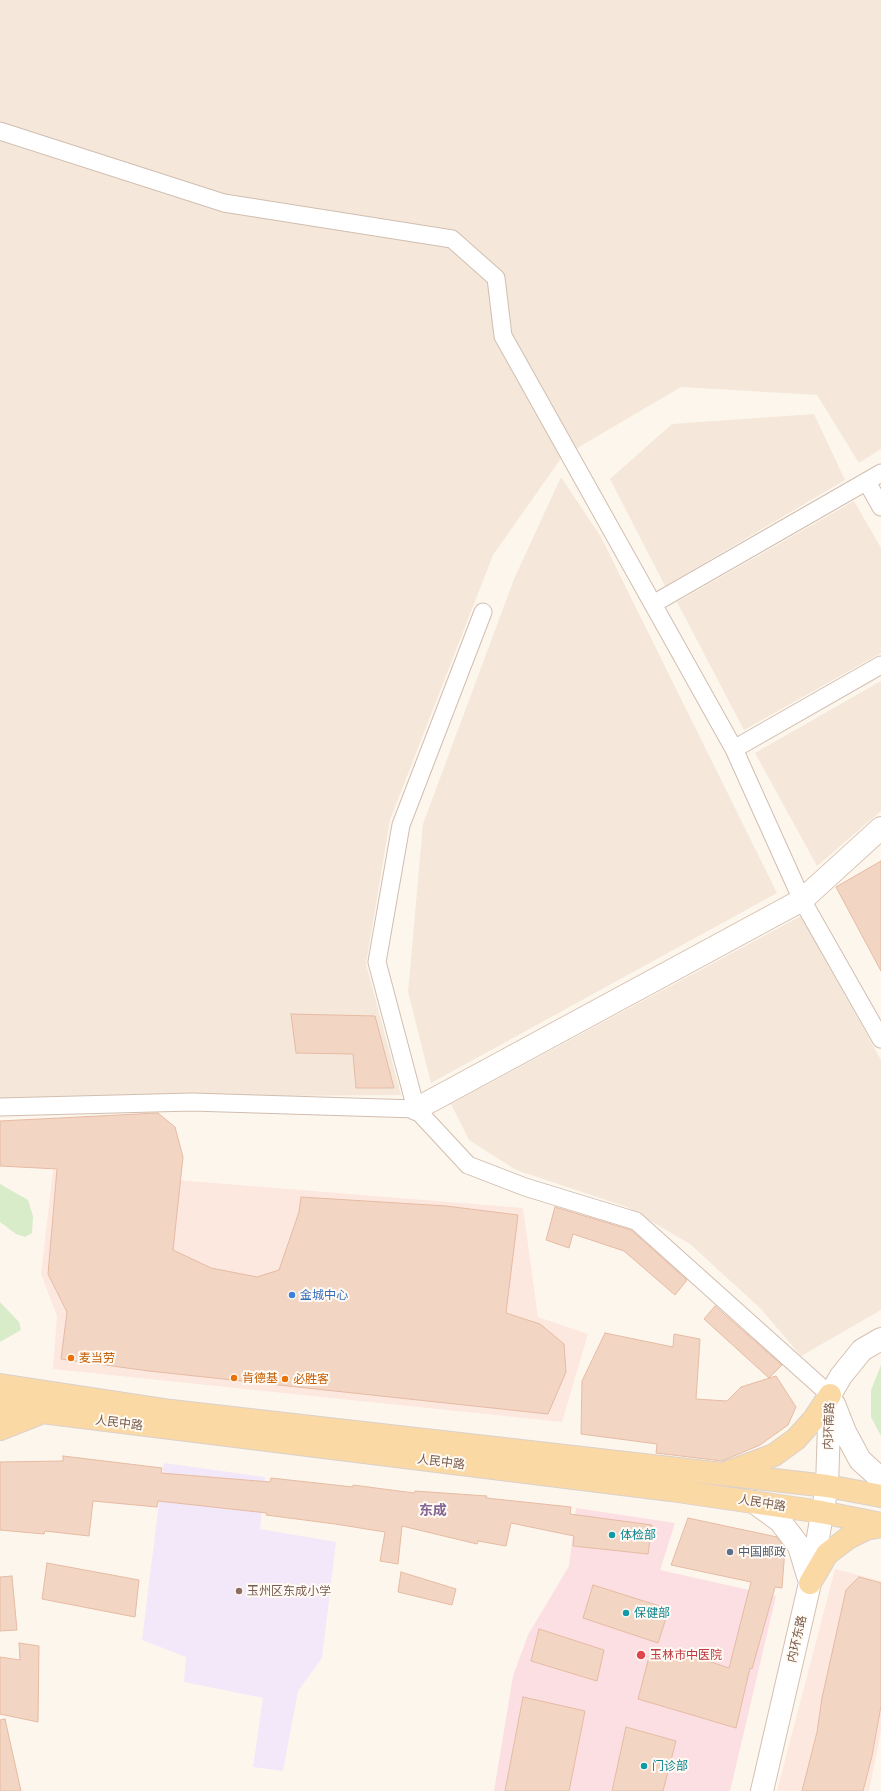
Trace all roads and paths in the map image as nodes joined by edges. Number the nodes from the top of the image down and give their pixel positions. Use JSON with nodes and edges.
{"nodes":[{"id":1,"x":0,"y":131,"type":"edge"},
{"id":2,"x":874,"y":478,"type":"edge"},
{"id":3,"x":881,"y":507,"type":"edge"},
{"id":4,"x":653,"y":604,"type":"junction"},
{"id":5,"x":482,"y":612,"type":"dead end"},
{"id":6,"x":881,"y":665,"type":"edge"},
{"id":7,"x":734,"y":749,"type":"junction"},
{"id":8,"x":881,"y":828,"type":"edge"},
{"id":9,"x":802,"y":900,"type":"junction"},
{"id":10,"x":881,"y":1039,"type":"edge"},
{"id":11,"x":0,"y":1107,"type":"edge"},
{"id":12,"x":416,"y":1109,"type":"junction"},
{"id":13,"x":881,"y":1339,"type":"edge"},
{"id":14,"x":0,"y":1385,"type":"edge"},
{"id":15,"x":830,"y":1394,"type":"junction"},
{"id":16,"x":0,"y":1407,"type":"edge"},
{"id":17,"x":42,"y":1413,"type":"junction"},
{"id":18,"x":0,"y":1429,"type":"edge"},
{"id":19,"x":721,"y":1474,"type":"junction"},
{"id":20,"x":881,"y":1480,"type":"edge"},
{"id":21,"x":827,"y":1486,"type":"junction"},
{"id":22,"x":881,"y":1496,"type":"edge"},
{"id":23,"x":754,"y":1502,"type":"junction"},
{"id":24,"x":821,"y":1512,"type":"junction"},
{"id":25,"x":881,"y":1525,"type":"edge"},
{"id":26,"x":810,"y":1583,"type":"junction"},
{"id":27,"x":762,"y":1791,"type":"edge"}],
"edges":[{"from":1,"to":4,"type":"street"},
{"from":2,"to":3,"type":"street"},
{"from":2,"to":4,"type":"street"},
{"from":4,"to":7,"type":"street"},
{"from":5,"to":12,"type":"street"},
{"from":6,"to":7,"type":"street"},
{"from":7,"to":9,"type":"street"},
{"from":8,"to":9,"type":"main road"},
{"from":9,"to":10,"type":"street"},
{"from":9,"to":12,"type":"main road"},
{"from":11,"to":12,"type":"street"},
{"from":12,"to":15,"type":"street"},
{"from":13,"to":15,"type":"main road","name":"内环南路"},
{"from":14,"to":19,"type":"main road","name":"人民中路"},
{"from":15,"to":19,"type":"main road"},
{"from":15,"to":20,"type":"main road"},
{"from":15,"to":21,"type":"main road","name":"内环南路"},
{"from":16,"to":17,"type":"main road","name":"人民中路"},
{"from":17,"to":18,"type":"main road"},
{"from":17,"to":23,"type":"main road","name":"人民中路"},
{"from":19,"to":21,"type":"main road","name":"人民中路"},
{"from":21,"to":22,"type":"main road","name":"人民中路"},
{"from":21,"to":24,"type":"main road","name":"内环东路"},
{"from":23,"to":24,"type":"main road","name":"人民中路"},
{"from":23,"to":26,"type":"main road"},
{"from":24,"to":25,"type":"main road","name":"人民中路"},
{"from":24,"to":26,"type":"main road","name":"内环东路"},
{"from":25,"to":26,"type":"main road"},
{"from":26,"to":27,"type":"main road","name":"内环东路"}]}
